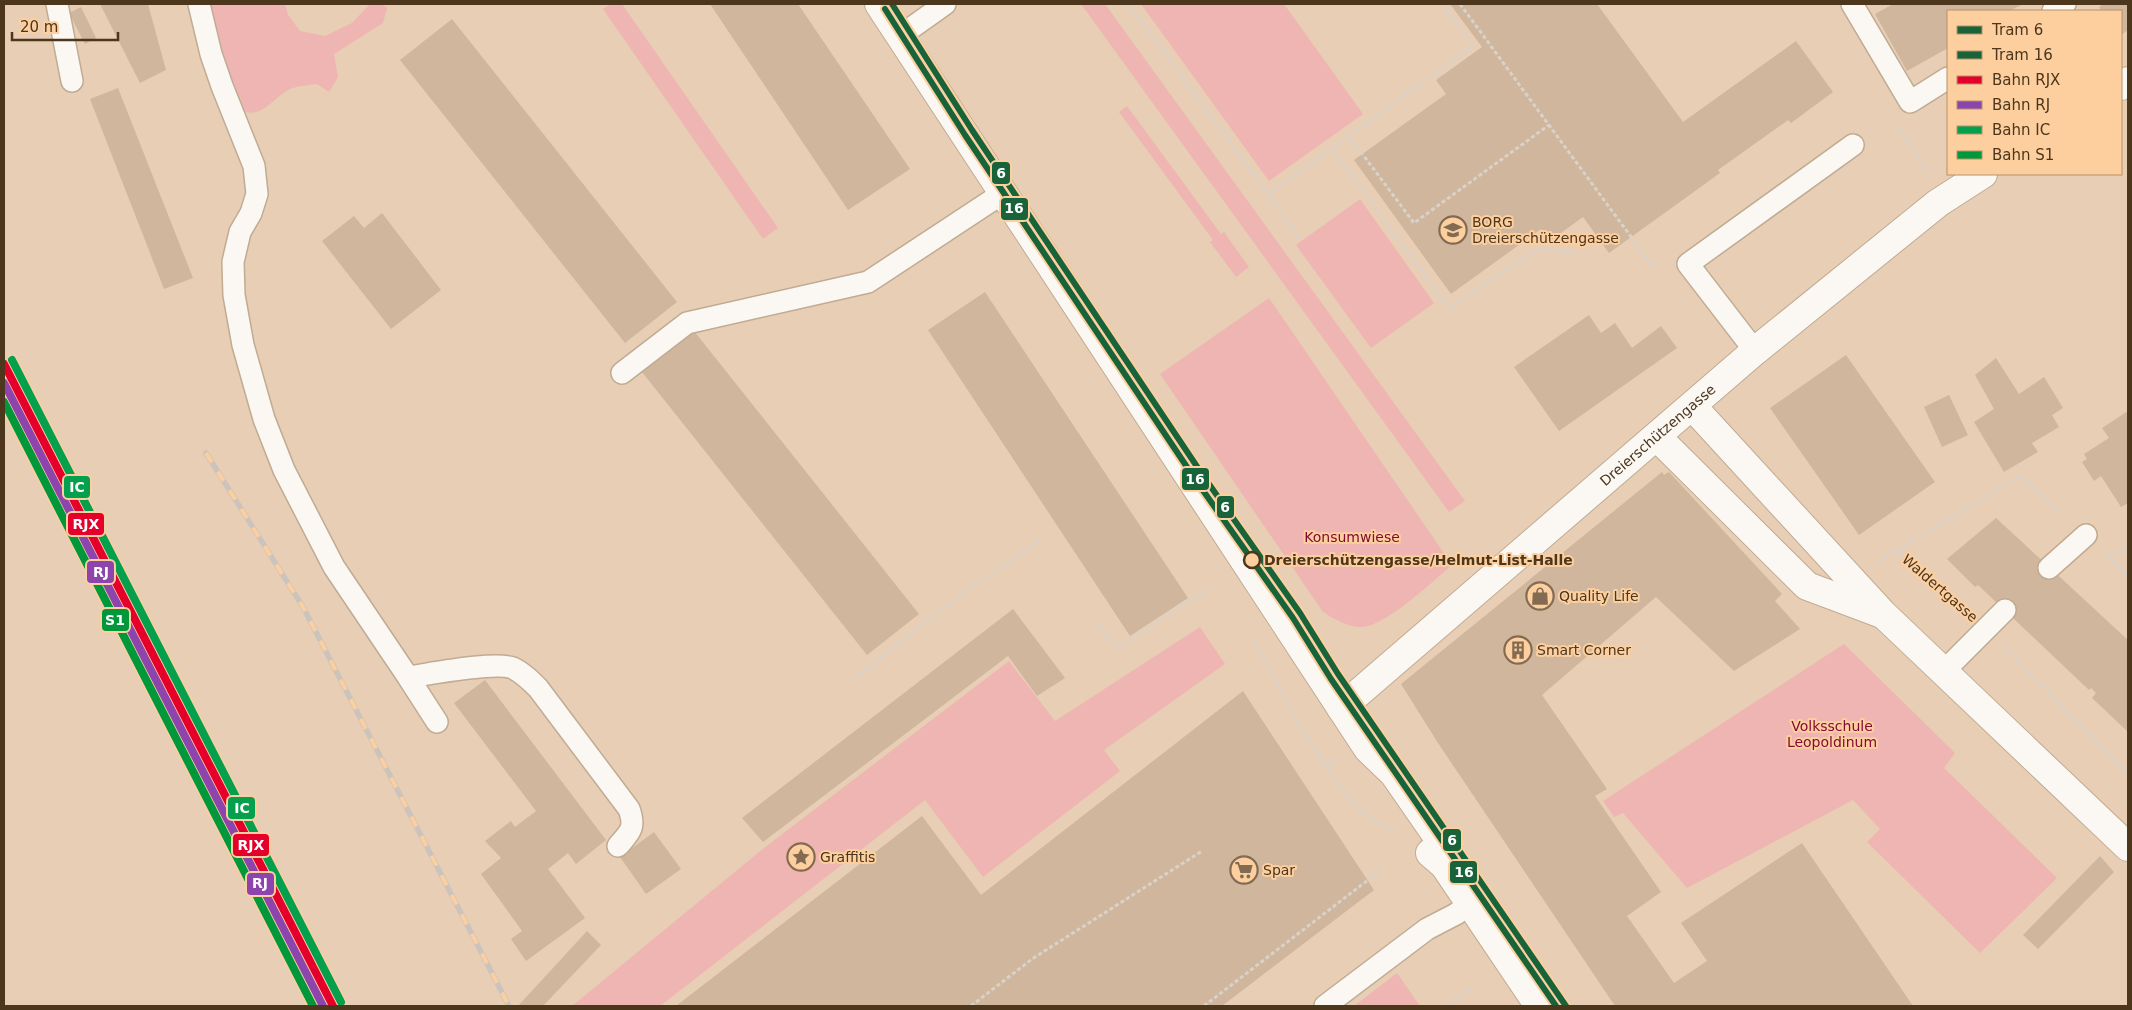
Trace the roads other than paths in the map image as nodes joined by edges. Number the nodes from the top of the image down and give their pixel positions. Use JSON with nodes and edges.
{"nodes":[{"id":1,"x":57,"y":4,"type":"edge"},
{"id":2,"x":199,"y":4,"type":"edge"},
{"id":3,"x":879,"y":4,"type":"edge"},
{"id":4,"x":944,"y":4,"type":"edge"},
{"id":5,"x":1852,"y":4,"type":"edge"},
{"id":6,"x":900,"y":36,"type":"junction"},
{"id":7,"x":1947,"y":79,"type":"edge"},
{"id":8,"x":72,"y":81,"type":"dead end"},
{"id":9,"x":1853,"y":145,"type":"dead end"},
{"id":10,"x":1981,"y":175,"type":"edge"},
{"id":11,"x":1003,"y":193,"type":"junction"},
{"id":12,"x":1755,"y":351,"type":"junction"},
{"id":13,"x":622,"y":373,"type":"dead end"},
{"id":14,"x":1692,"y":406,"type":"junction"},
{"id":15,"x":1657,"y":437,"type":"junction"},
{"id":16,"x":2086,"y":535,"type":"road end"},
{"id":17,"x":2049,"y":568,"type":"dead end"},
{"id":18,"x":2005,"y":610,"type":"dead end"},
{"id":19,"x":1883,"y":614,"type":"junction"},
{"id":20,"x":1943,"y":672,"type":"junction"},
{"id":21,"x":408,"y":677,"type":"junction"},
{"id":22,"x":1341,"y":708,"type":"junction"},
{"id":23,"x":437,"y":722,"type":"dead end"},
{"id":24,"x":618,"y":846,"type":"dead end"},
{"id":25,"x":2128,"y":847,"type":"edge"},
{"id":26,"x":1471,"y":903,"type":"junction"},
{"id":27,"x":1325,"y":1006,"type":"edge"},
{"id":28,"x":1539,"y":1006,"type":"edge"}],
"edges":[{"from":1,"to":8,"type":"lane"},
{"from":2,"to":21,"type":"lane"},
{"from":3,"to":6,"type":"street"},
{"from":4,"to":6,"type":"lane"},
{"from":5,"to":7,"type":"lane"},
{"from":6,"to":11,"type":"street"},
{"from":9,"to":12,"type":"lane"},
{"from":10,"to":12,"type":"street","name":"Dreierschützengasse"},
{"from":11,"to":13,"type":"lane"},
{"from":11,"to":22,"type":"street"},
{"from":12,"to":14,"type":"street","name":"Dreierschützengasse"},
{"from":14,"to":15,"type":"street","name":"Dreierschützengasse"},
{"from":14,"to":19,"type":"street"},
{"from":15,"to":19,"type":"street"},
{"from":15,"to":22,"type":"street","name":"Dreierschützengasse"},
{"from":16,"to":17,"type":"lane"},
{"from":18,"to":20,"type":"lane"},
{"from":19,"to":20,"type":"street"},
{"from":20,"to":25,"type":"street"},
{"from":21,"to":23,"type":"lane"},
{"from":21,"to":24,"type":"lane"},
{"from":22,"to":26,"type":"street"},
{"from":26,"to":27,"type":"lane"},
{"from":26,"to":28,"type":"street"}]}
